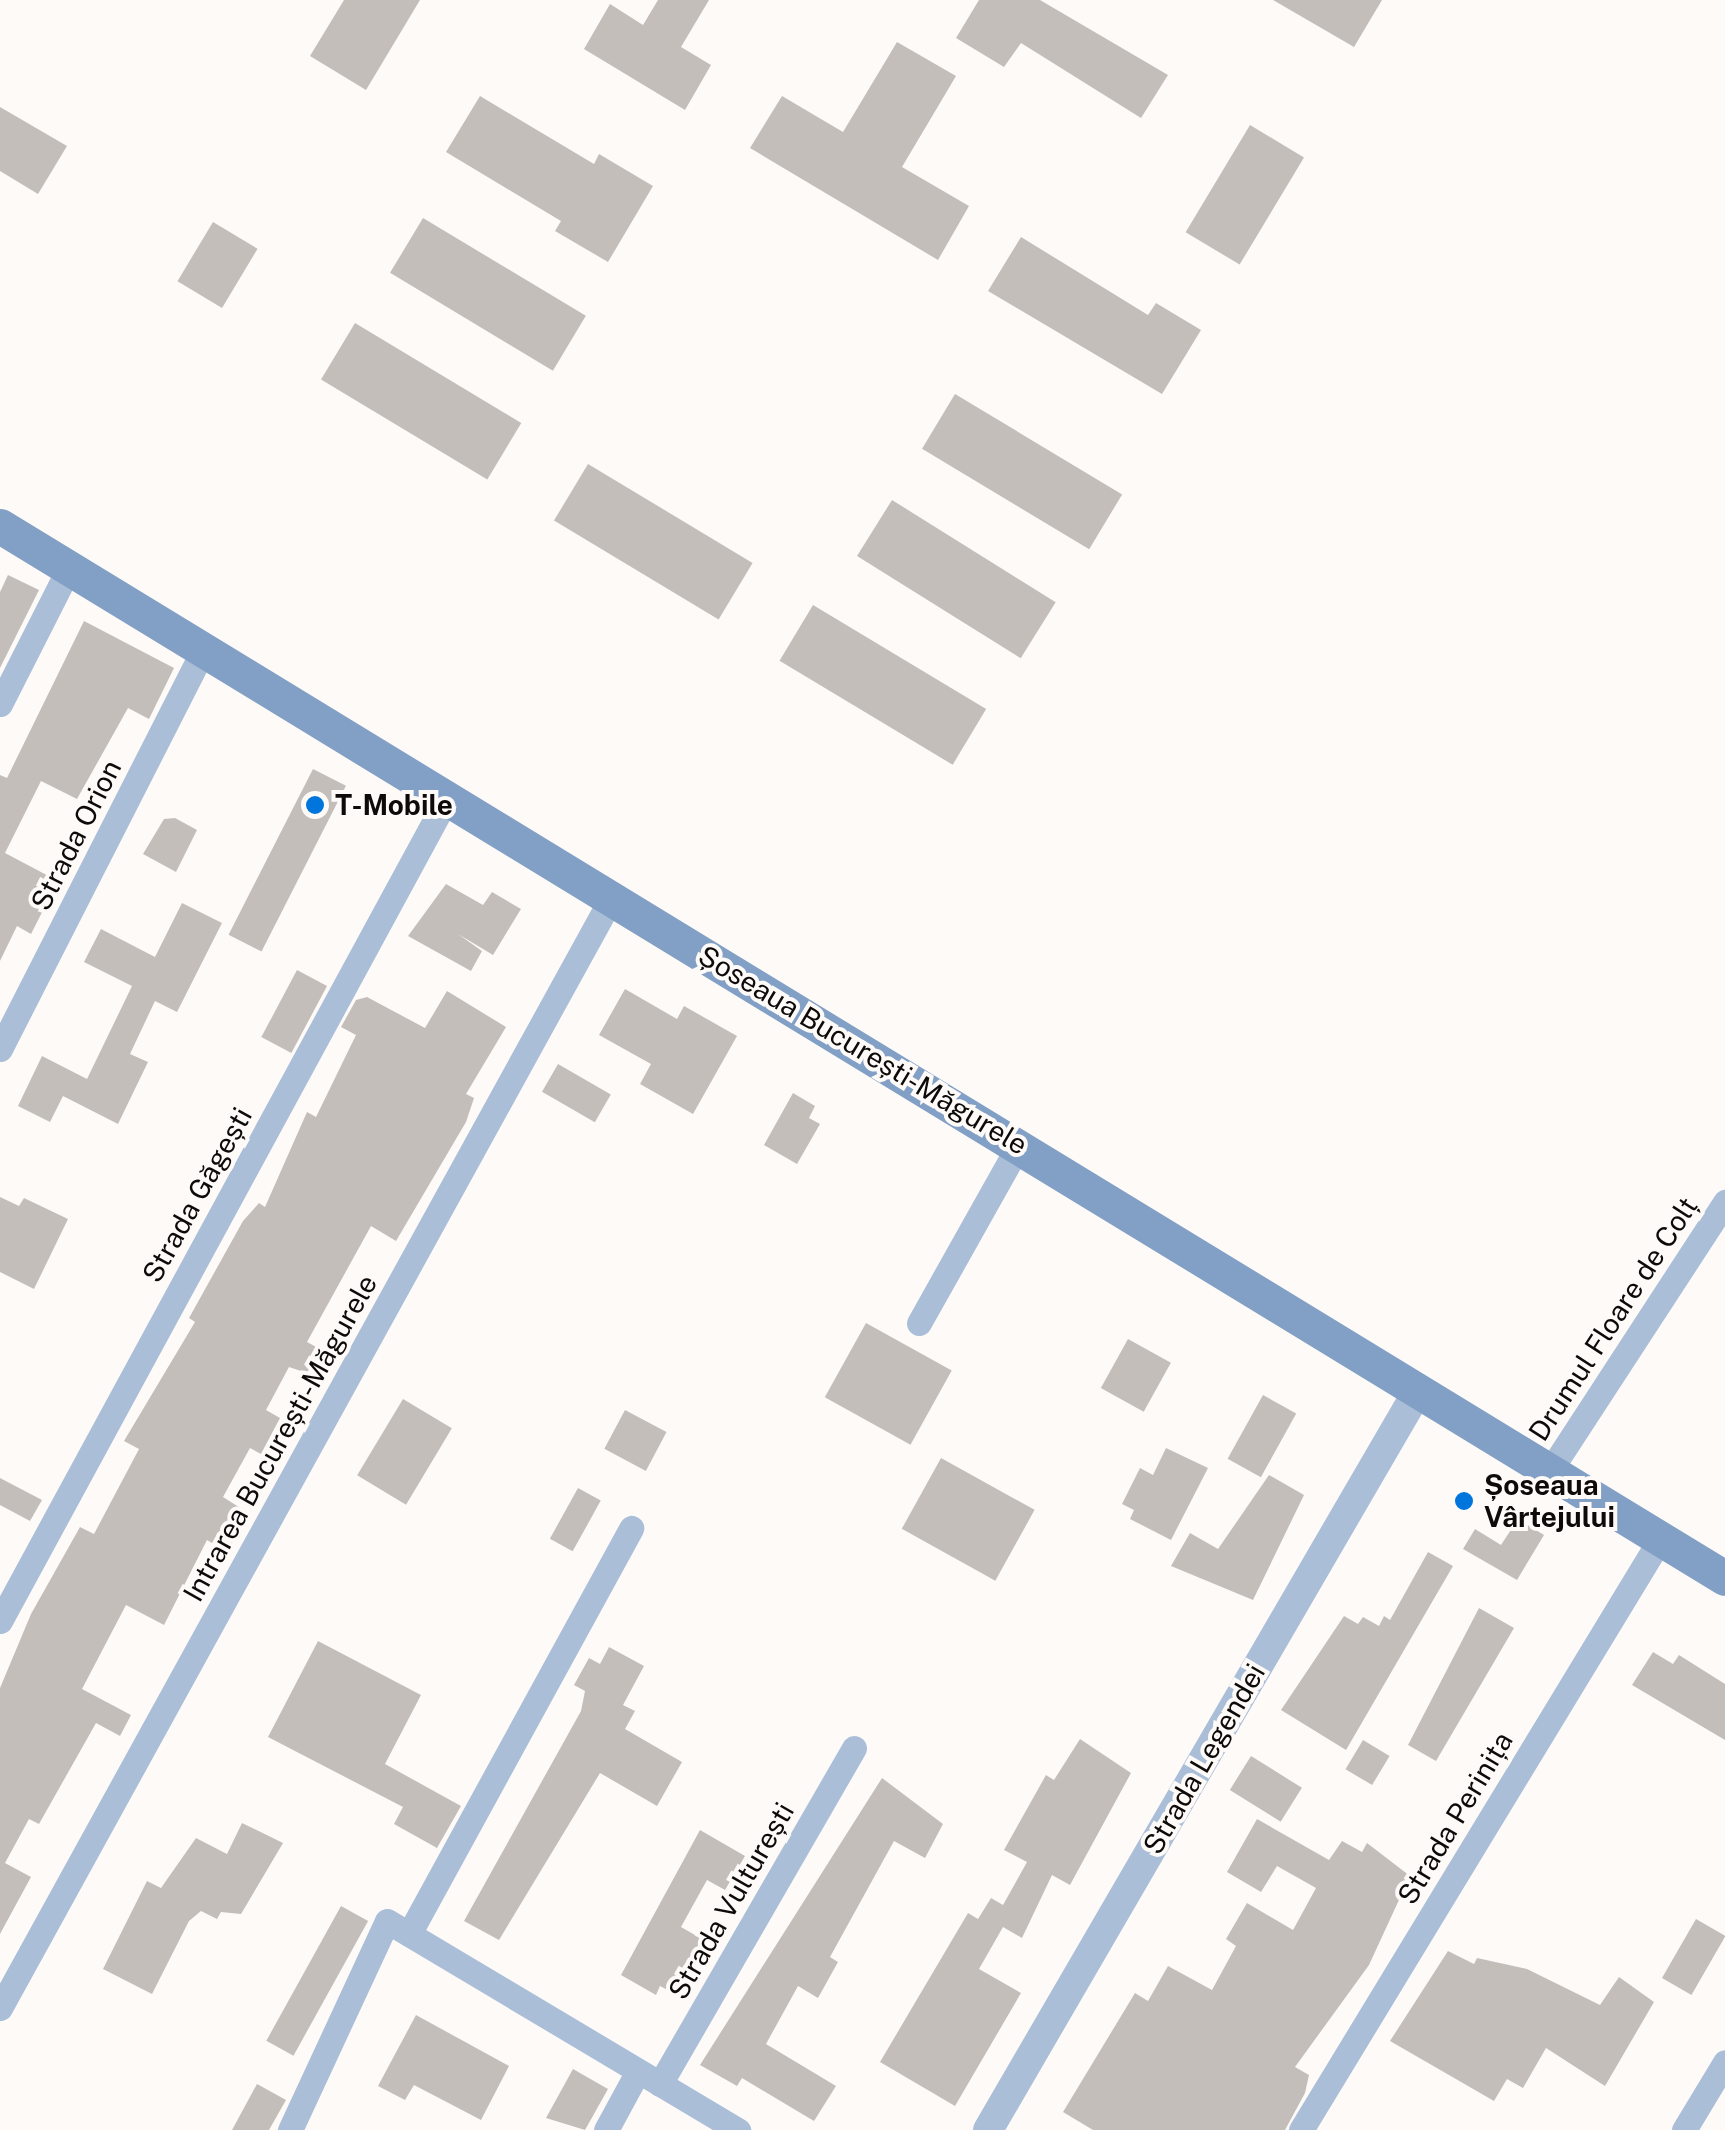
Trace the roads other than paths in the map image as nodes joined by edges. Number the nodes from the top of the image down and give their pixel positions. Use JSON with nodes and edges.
{"nodes":[{"id":1,"x":0,"y":526,"type":"edge"},
{"id":2,"x":69,"y":568,"type":"junction"},
{"id":3,"x":204,"y":649,"type":"junction"},
{"id":4,"x":0,"y":704,"type":"edge"},
{"id":5,"x":447,"y":798,"type":"junction"},
{"id":6,"x":612,"y":897,"type":"junction"},
{"id":7,"x":0,"y":1049,"type":"edge"},
{"id":8,"x":1019,"y":1145,"type":"junction"},
{"id":9,"x":1725,"y":1202,"type":"edge"},
{"id":10,"x":919,"y":1323,"type":"dead end"},
{"id":11,"x":1420,"y":1388,"type":"junction"},
{"id":12,"x":1551,"y":1469,"type":"junction"},
{"id":13,"x":631,"y":1528,"type":"dead end"},
{"id":14,"x":1661,"y":1538,"type":"junction"},
{"id":15,"x":1725,"y":1578,"type":"edge"},
{"id":16,"x":0,"y":1621,"type":"edge"},
{"id":17,"x":854,"y":1748,"type":"dead end"},
{"id":18,"x":398,"y":1928,"type":"junction"},
{"id":19,"x":0,"y":2008,"type":"edge"},
{"id":20,"x":1725,"y":2062,"type":"edge"},
{"id":21,"x":649,"y":2077,"type":"junction"},
{"id":22,"x":290,"y":2130,"type":"edge"},
{"id":23,"x":606,"y":2130,"type":"edge"},
{"id":24,"x":736,"y":2130,"type":"edge"},
{"id":25,"x":988,"y":2130,"type":"edge"},
{"id":26,"x":1301,"y":2130,"type":"edge"},
{"id":27,"x":1684,"y":2130,"type":"edge"}],
"edges":[{"from":1,"to":2,"type":"main road","name":"Șoseaua București-Măgurele"},
{"from":2,"to":3,"type":"main road","name":"Șoseaua București-Măgurele"},
{"from":2,"to":4,"type":"street"},
{"from":3,"to":5,"type":"main road","name":"Șoseaua București-Măgurele"},
{"from":3,"to":7,"type":"street","name":"Strada Orion"},
{"from":5,"to":6,"type":"main road","name":"Șoseaua București-Măgurele"},
{"from":5,"to":16,"type":"street","name":"Strada Găgești"},
{"from":6,"to":8,"type":"main road","name":"Șoseaua București-Măgurele"},
{"from":6,"to":19,"type":"street","name":"Intrarea București-Măgurele"},
{"from":8,"to":10,"type":"street"},
{"from":8,"to":11,"type":"main road","name":"Șoseaua București-Măgurele"},
{"from":9,"to":12,"type":"street","name":"Drumul Floare de Colț"},
{"from":11,"to":12,"type":"main road","name":"Șoseaua București-Măgurele"},
{"from":11,"to":25,"type":"street","name":"Strada Legendei"},
{"from":12,"to":14,"type":"main road","name":"Șoseaua București-Măgurele"},
{"from":13,"to":18,"type":"street"},
{"from":14,"to":15,"type":"main road","name":"Șoseaua București-Măgurele"},
{"from":14,"to":26,"type":"street","name":"Strada Perinița"},
{"from":17,"to":21,"type":"street","name":"Strada Vulturești"},
{"from":18,"to":21,"type":"street"},
{"from":18,"to":22,"type":"street"},
{"from":20,"to":27,"type":"street"},
{"from":21,"to":23,"type":"street","name":"Strada Vulturești"},
{"from":21,"to":24,"type":"street"}]}
